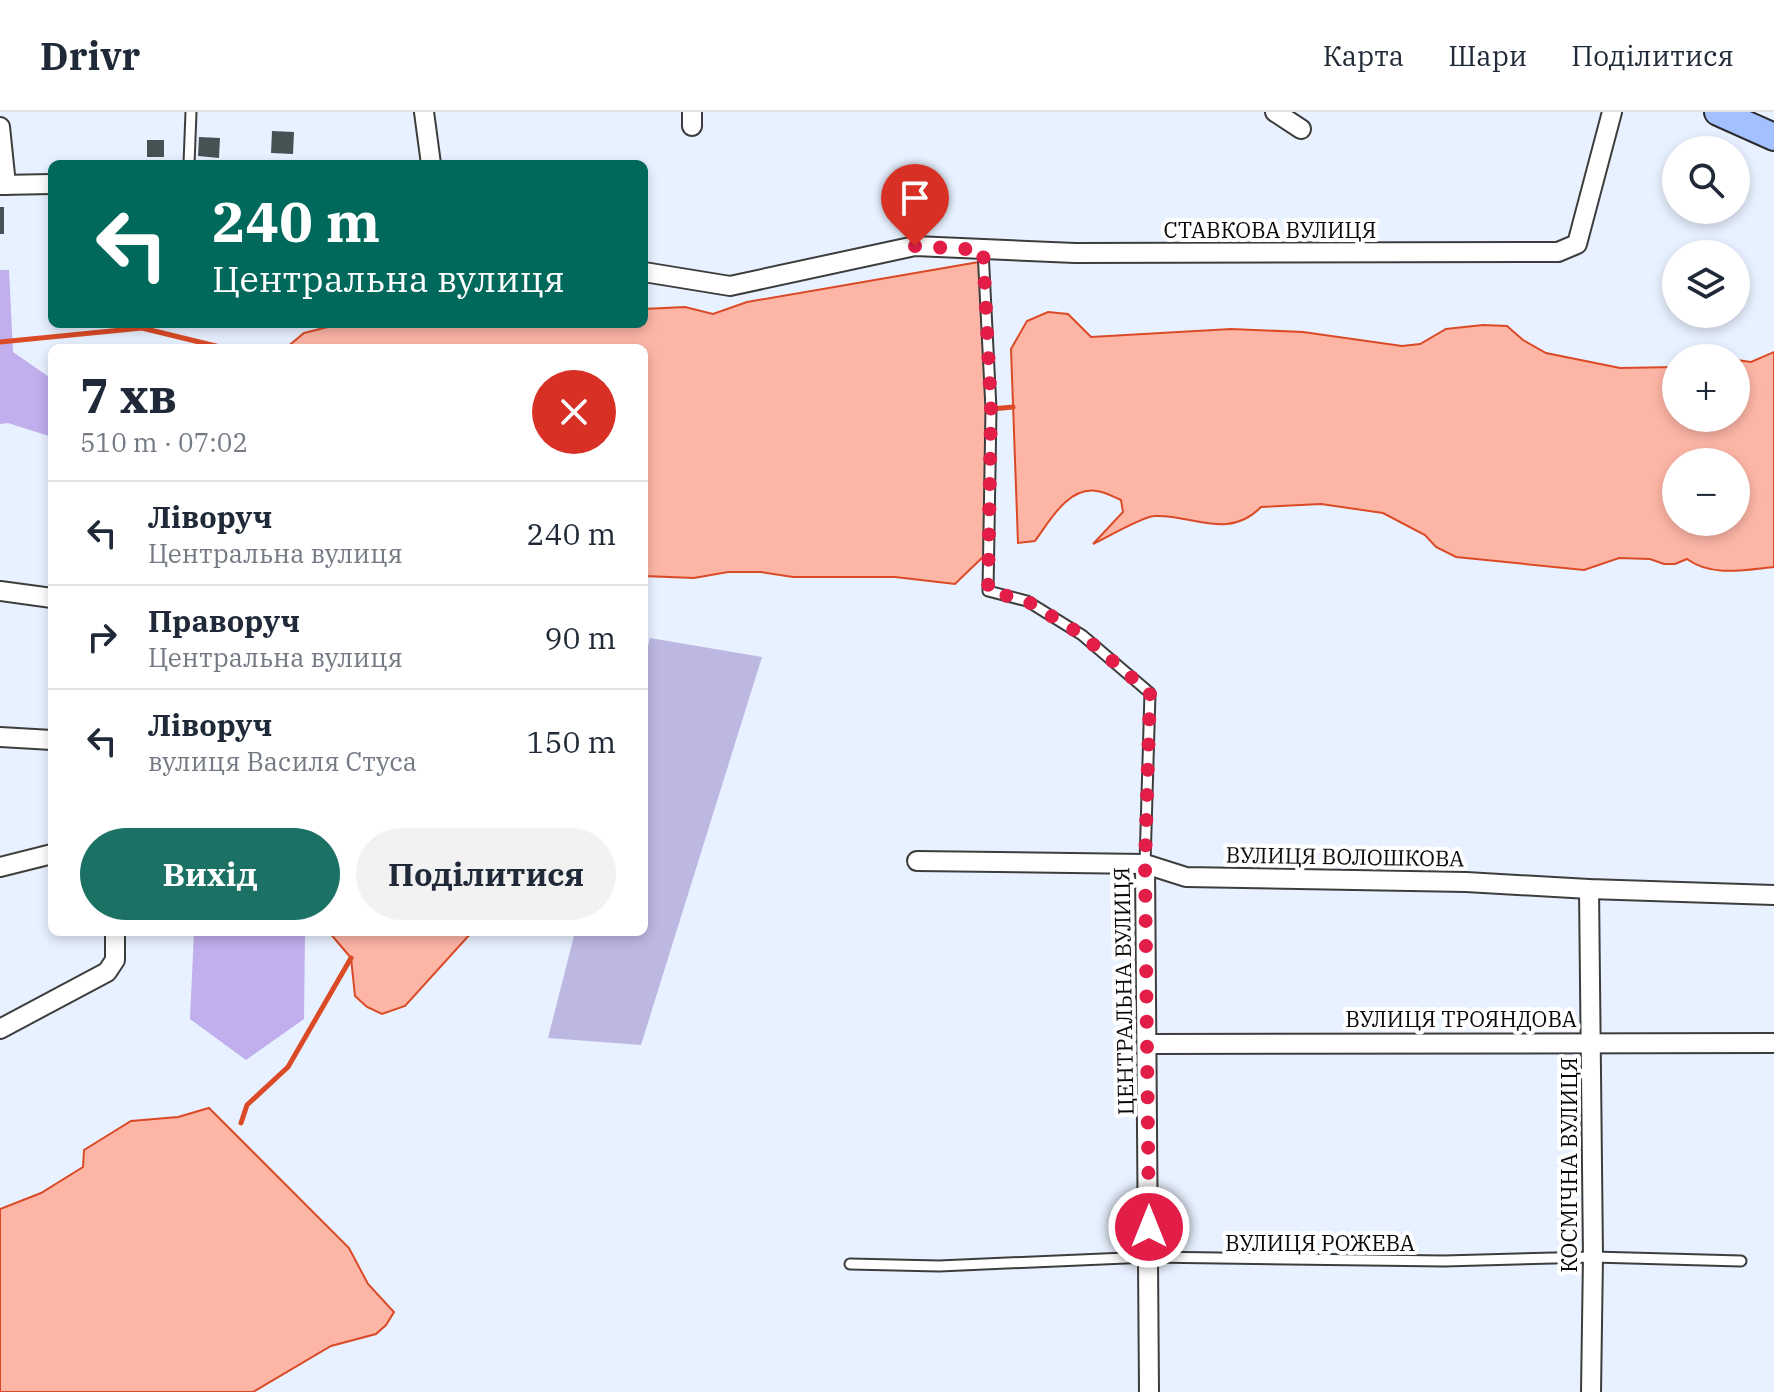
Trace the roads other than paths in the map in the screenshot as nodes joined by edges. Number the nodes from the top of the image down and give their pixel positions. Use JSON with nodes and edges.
{"nodes":[{"id":1,"x":191,"y":112,"type":"edge"},
{"id":2,"x":424,"y":112,"type":"edge"},
{"id":3,"x":1275,"y":112,"type":"edge"},
{"id":4,"x":1612,"y":112,"type":"edge"},
{"id":5,"x":1718,"y":112,"type":"edge"},
{"id":6,"x":0,"y":127,"type":"edge"},
{"id":7,"x":1301,"y":129,"type":"dead end"},
{"id":8,"x":1774,"y":137,"type":"edge"},
{"id":9,"x":189,"y":160,"type":"edge"},
{"id":10,"x":430,"y":160,"type":"edge"},
{"id":11,"x":48,"y":184,"type":"edge"},
{"id":12,"x":3,"y":185,"type":"edge"},
{"id":13,"x":983,"y":250,"type":"junction"},
{"id":14,"x":648,"y":273,"type":"edge"},
{"id":15,"x":0,"y":591,"type":"edge"},
{"id":16,"x":48,"y":597,"type":"edge"},
{"id":17,"x":0,"y":737,"type":"edge"},
{"id":18,"x":48,"y":740,"type":"edge"},
{"id":19,"x":48,"y":855,"type":"edge"},
{"id":20,"x":917,"y":861,"type":"dead end"},
{"id":21,"x":1145,"y":864,"type":"junction"},
{"id":22,"x":0,"y":867,"type":"edge"},
{"id":23,"x":1589,"y":889,"type":"junction"},
{"id":24,"x":1774,"y":895,"type":"edge"},
{"id":25,"x":115,"y":936,"type":"edge"},
{"id":26,"x":0,"y":1029,"type":"edge"},
{"id":27,"x":1591,"y":1042,"type":"junction"},
{"id":28,"x":1774,"y":1043,"type":"edge"},
{"id":29,"x":1148,"y":1044,"type":"junction"},
{"id":30,"x":1149,"y":1257,"type":"junction"},
{"id":31,"x":1593,"y":1257,"type":"junction"},
{"id":32,"x":1741,"y":1261,"type":"dead end"},
{"id":33,"x":850,"y":1264,"type":"dead end"},
{"id":34,"x":1149,"y":1392,"type":"edge"},
{"id":35,"x":1591,"y":1392,"type":"edge"}],
"edges":[{"from":1,"to":9,"type":"lane"},
{"from":2,"to":10,"type":"street"},
{"from":3,"to":7,"type":"street"},
{"from":4,"to":13,"type":"street","name":"СТАВКОВА ВУЛИЦЯ"},
{"from":5,"to":8,"type":"street"},
{"from":6,"to":12,"type":"street"},
{"from":11,"to":12,"type":"street"},
{"from":13,"to":14,"type":"street","name":"СТАВКОВА ВУЛИЦЯ"},
{"from":13,"to":21,"type":"lane","name":"ЦЕНТРАЛЬНА ВУЛИЦЯ"},
{"from":15,"to":16,"type":"street"},
{"from":17,"to":18,"type":"street"},
{"from":19,"to":22,"type":"street"},
{"from":20,"to":21,"type":"street","name":"ВУЛИЦЯ ВОЛОШКОВА"},
{"from":21,"to":23,"type":"street","name":"ВУЛИЦЯ ВОЛОШКОВА"},
{"from":21,"to":29,"type":"street","name":"ЦЕНТРАЛЬНА ВУЛИЦЯ"},
{"from":23,"to":24,"type":"street","name":"ВУЛИЦЯ ВОЛОШКОВА"},
{"from":23,"to":27,"type":"street","name":"КОСМІЧНА ВУЛИЦЯ"},
{"from":25,"to":26,"type":"street"},
{"from":27,"to":28,"type":"street","name":"ВУЛИЦЯ ТРОЯНДОВА"},
{"from":27,"to":29,"type":"street","name":"ВУЛИЦЯ ТРОЯНДОВА"},
{"from":27,"to":31,"type":"street","name":"КОСМІЧНА ВУЛИЦЯ"},
{"from":29,"to":30,"type":"street","name":"ЦЕНТРАЛЬНА ВУЛИЦЯ"},
{"from":30,"to":31,"type":"lane","name":"ВУЛИЦЯ РОЖЕВА"},
{"from":30,"to":33,"type":"lane","name":"ВУЛИЦЯ РОЖЕВА"},
{"from":30,"to":34,"type":"street","name":"ЦЕНТРАЛЬНА ВУЛИЦЯ"},
{"from":31,"to":32,"type":"lane","name":"ВУЛИЦЯ РОЖЕВА"},
{"from":31,"to":35,"type":"street","name":"КОСМІЧНА ВУЛИЦЯ"}]}
